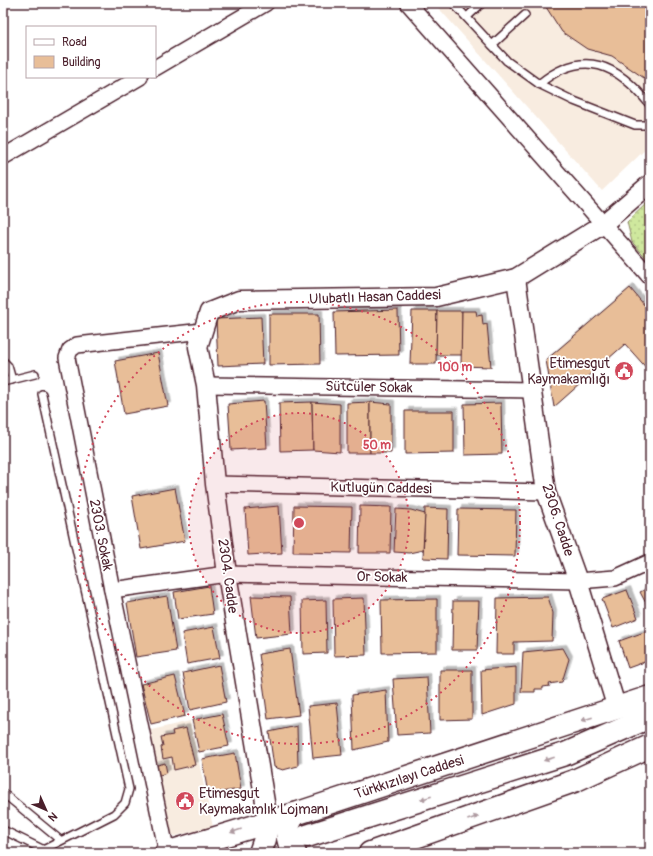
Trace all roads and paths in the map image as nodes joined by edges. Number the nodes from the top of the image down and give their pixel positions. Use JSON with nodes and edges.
{"nodes":[{"id":1,"x":266,"y":3,"type":"edge"},
{"id":2,"x":408,"y":3,"type":"edge"},
{"id":3,"x":453,"y":3,"type":"edge"},
{"id":4,"x":482,"y":3,"type":"edge"},
{"id":5,"x":525,"y":15,"type":"dead end"},
{"id":6,"x":467,"y":18,"type":"junction"},
{"id":7,"x":492,"y":45,"type":"junction"},
{"id":8,"x":156,"y":67,"type":"edge"},
{"id":9,"x":138,"y":78,"type":"edge"},
{"id":10,"x":539,"y":84,"type":"junction"},
{"id":11,"x":650,"y":105,"type":"edge"},
{"id":12,"x":650,"y":125,"type":"edge"},
{"id":13,"x":3,"y":157,"type":"edge"},
{"id":14,"x":650,"y":184,"type":"edge"},
{"id":15,"x":602,"y":225,"type":"junction"},
{"id":16,"x":650,"y":277,"type":"edge"},
{"id":17,"x":516,"y":278,"type":"junction"},
{"id":18,"x":203,"y":331,"type":"junction"},
{"id":19,"x":3,"y":361,"type":"edge"},
{"id":20,"x":35,"y":374,"type":"dead end"},
{"id":21,"x":12,"y":380,"type":"junction"},
{"id":22,"x":3,"y":382,"type":"edge"},
{"id":23,"x":206,"y":385,"type":"junction"},
{"id":24,"x":532,"y":390,"type":"junction"},
{"id":25,"x":42,"y":394,"type":"dead end"},
{"id":26,"x":215,"y":484,"type":"junction"},
{"id":27,"x":546,"y":492,"type":"junction"},
{"id":28,"x":650,"y":562,"type":"edge"},
{"id":29,"x":227,"y":574,"type":"junction"},
{"id":30,"x":578,"y":581,"type":"junction"},
{"id":31,"x":112,"y":590,"type":"junction"},
{"id":32,"x":650,"y":697,"type":"edge"},
{"id":33,"x":617,"y":709,"type":"junction"},
{"id":34,"x":650,"y":717,"type":"edge"},
{"id":35,"x":650,"y":746,"type":"edge"},
{"id":36,"x":650,"y":757,"type":"edge"},
{"id":37,"x":574,"y":781,"type":"junction"},
{"id":38,"x":3,"y":794,"type":"edge"},
{"id":39,"x":295,"y":814,"type":"junction"},
{"id":40,"x":268,"y":820,"type":"junction"},
{"id":41,"x":3,"y":830,"type":"edge"},
{"id":42,"x":60,"y":840,"type":"junction"},
{"id":43,"x":301,"y":844,"type":"edge"},
{"id":44,"x":209,"y":848,"type":"edge"},
{"id":45,"x":44,"y":850,"type":"junction"},
{"id":46,"x":37,"y":853,"type":"edge"},
{"id":47,"x":166,"y":853,"type":"edge"},
{"id":48,"x":260,"y":853,"type":"edge"},
{"id":49,"x":370,"y":853,"type":"edge"}],
"edges":[{"from":1,"to":8,"type":"street"},
{"from":2,"to":15,"type":"street"},
{"from":3,"to":6,"type":"lane"},
{"from":4,"to":6,"type":"lane"},
{"from":5,"to":7,"type":"lane"},
{"from":6,"to":7,"type":"lane"},
{"from":7,"to":10,"type":"lane"},
{"from":9,"to":13,"type":"street"},
{"from":10,"to":11,"type":"lane"},
{"from":10,"to":12,"type":"lane"},
{"from":14,"to":15,"type":"street","name":"Ulubatlı Hasan Caddesi"},
{"from":15,"to":16,"type":"street"},
{"from":15,"to":17,"type":"street","name":"Ulubatlı Hasan Caddesi"},
{"from":17,"to":18,"type":"street","name":"Ulubatlı Hasan Caddesi"},
{"from":17,"to":24,"type":"street","name":"2306. Cadde"},
{"from":18,"to":23,"type":"street","name":"2304. Cadde"},
{"from":18,"to":31,"type":"street","name":"2303. Sokak"},
{"from":19,"to":21,"type":"lane"},
{"from":20,"to":21,"type":"lane"},
{"from":21,"to":22,"type":"lane"},
{"from":23,"to":24,"type":"street","name":"Sütcüler Sokak"},
{"from":23,"to":26,"type":"street","name":"2304. Cadde"},
{"from":24,"to":27,"type":"street","name":"2306. Cadde"},
{"from":25,"to":42,"type":"lane"},
{"from":26,"to":27,"type":"street","name":"Kutlugün Caddesi"},
{"from":26,"to":29,"type":"street","name":"2304. Cadde"},
{"from":27,"to":30,"type":"street","name":"2306. Cadde"},
{"from":28,"to":30,"type":"street","name":"Or Sokak"},
{"from":29,"to":30,"type":"street","name":"Or Sokak"},
{"from":29,"to":31,"type":"street","name":"Or Sokak"},
{"from":29,"to":40,"type":"street","name":"2304. Cadde"},
{"from":30,"to":33,"type":"street","name":"2306. Cadde"},
{"from":31,"to":47,"type":"street","name":"2303. Sokak"},
{"from":32,"to":33,"type":"main road","name":"Türkkızılayı Caddesi"},
{"from":33,"to":39,"type":"main road","name":"Türkkızılayı Caddesi","one_way":true},
{"from":34,"to":43,"type":"main road","one_way":true},
{"from":35,"to":37,"type":"main road"},
{"from":36,"to":37,"type":"main road"},
{"from":49,"to":37,"type":"main road","one_way":true},
{"from":38,"to":42,"type":"lane"},
{"from":39,"to":40,"type":"main road","name":"Türkkızılayı Caddesi"},
{"from":39,"to":43,"type":"main road"},
{"from":40,"to":44,"type":"main road","name":"Türkkızılayı Caddesi","one_way":true},
{"from":40,"to":48,"type":"main road"},
{"from":41,"to":45,"type":"lane"},
{"from":42,"to":45,"type":"lane"},
{"from":44,"to":47,"type":"main road","name":"Türkkızılayı Caddesi"},
{"from":45,"to":46,"type":"lane"}]}
